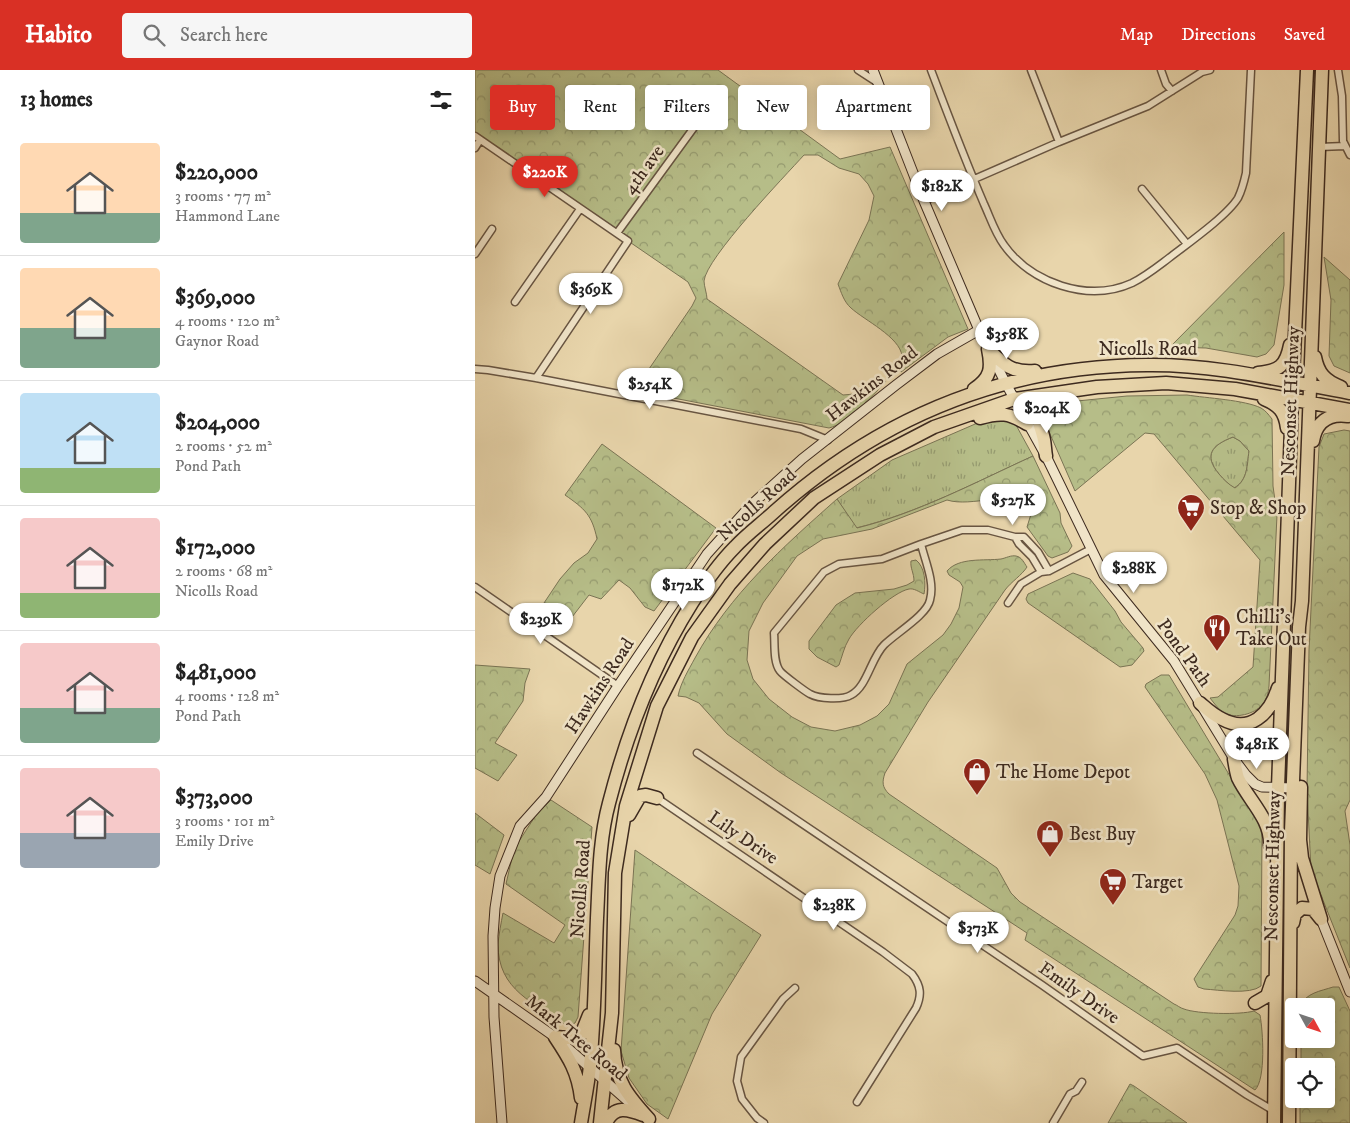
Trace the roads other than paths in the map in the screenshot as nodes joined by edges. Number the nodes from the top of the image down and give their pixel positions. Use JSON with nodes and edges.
{"nodes":[{"id":1,"x":859,"y":70,"type":"edge"},
{"id":2,"x":873,"y":70,"type":"edge"},
{"id":3,"x":931,"y":70,"type":"edge"},
{"id":4,"x":1031,"y":70,"type":"edge"},
{"id":5,"x":1161,"y":70,"type":"edge"},
{"id":6,"x":1210,"y":70,"type":"edge"},
{"id":7,"x":1250,"y":70,"type":"edge"},
{"id":8,"x":1307,"y":70,"type":"edge"},
{"id":9,"x":1322,"y":70,"type":"edge"},
{"id":10,"x":1338,"y":70,"type":"edge"},
{"id":11,"x":878,"y":83,"type":"junction"},
{"id":12,"x":1172,"y":91,"type":"junction"},
{"id":13,"x":692,"y":130,"type":"edge"},
{"id":14,"x":478,"y":138,"type":"edge"},
{"id":15,"x":1059,"y":142,"type":"junction"},
{"id":16,"x":1319,"y":146,"type":"junction"},
{"id":17,"x":1345,"y":146,"type":"junction"},
{"id":18,"x":475,"y":148,"type":"edge"},
{"id":19,"x":1350,"y":155,"type":"edge"},
{"id":20,"x":973,"y":179,"type":"junction"},
{"id":21,"x":1142,"y":189,"type":"dead end"},
{"id":22,"x":924,"y":201,"type":"junction"},
{"id":23,"x":580,"y":210,"type":"junction"},
{"id":24,"x":492,"y":229,"type":"dead end"},
{"id":25,"x":617,"y":233,"type":"junction"},
{"id":26,"x":1187,"y":244,"type":"junction"},
{"id":27,"x":475,"y":254,"type":"edge"},
{"id":28,"x":515,"y":302,"type":"dead end"},
{"id":29,"x":1296,"y":308,"type":"junction"},
{"id":30,"x":979,"y":330,"type":"junction"},
{"id":31,"x":1312,"y":336,"type":"junction"},
{"id":32,"x":988,"y":349,"type":"junction"},
{"id":33,"x":475,"y":370,"type":"edge"},
{"id":34,"x":1065,"y":372,"type":"junction"},
{"id":35,"x":1243,"y":374,"type":"junction"},
{"id":36,"x":536,"y":378,"type":"junction"},
{"id":37,"x":1005,"y":382,"type":"junction"},
{"id":38,"x":1293,"y":383,"type":"junction"},
{"id":39,"x":1310,"y":386,"type":"junction"},
{"id":40,"x":1068,"y":390,"type":"junction"},
{"id":41,"x":1235,"y":390,"type":"junction"},
{"id":42,"x":1350,"y":392,"type":"edge"},
{"id":43,"x":960,"y":398,"type":"junction"},
{"id":44,"x":1014,"y":399,"type":"junction"},
{"id":45,"x":1292,"y":400,"type":"junction"},
{"id":46,"x":1309,"y":403,"type":"junction"},
{"id":47,"x":1350,"y":410,"type":"edge"},
{"id":48,"x":972,"y":413,"type":"junction"},
{"id":49,"x":1350,"y":416,"type":"edge"},
{"id":50,"x":1027,"y":424,"type":"junction"},
{"id":51,"x":828,"y":440,"type":"junction"},
{"id":52,"x":1290,"y":453,"type":"junction"},
{"id":53,"x":1045,"y":456,"type":"junction"},
{"id":54,"x":1306,"y":493,"type":"junction"},
{"id":55,"x":1015,"y":537,"type":"junction"},
{"id":56,"x":1029,"y":541,"type":"junction"},
{"id":57,"x":921,"y":544,"type":"junction"},
{"id":58,"x":1023,"y":548,"type":"junction"},
{"id":59,"x":1091,"y":550,"type":"junction"},
{"id":60,"x":1049,"y":571,"type":"junction"},
{"id":61,"x":1041,"y":572,"type":"junction"},
{"id":62,"x":475,"y":587,"type":"edge"},
{"id":63,"x":1302,"y":601,"type":"junction"},
{"id":64,"x":1008,"y":604,"type":"dead end"},
{"id":65,"x":1283,"y":671,"type":"junction"},
{"id":66,"x":619,"y":686,"type":"junction"},
{"id":67,"x":1199,"y":703,"type":"junction"},
{"id":68,"x":643,"y":750,"type":"junction"},
{"id":69,"x":697,"y":753,"type":"dead end"},
{"id":70,"x":1234,"y":759,"type":"junction"},
{"id":71,"x":1278,"y":788,"type":"junction"},
{"id":72,"x":1293,"y":788,"type":"junction"},
{"id":73,"x":657,"y":798,"type":"junction"},
{"id":74,"x":622,"y":831,"type":"junction"},
{"id":75,"x":1275,"y":881,"type":"junction"},
{"id":76,"x":1321,"y":919,"type":"junction"},
{"id":77,"x":1290,"y":940,"type":"junction"},
{"id":78,"x":1275,"y":971,"type":"junction"},
{"id":79,"x":475,"y":981,"type":"edge"},
{"id":80,"x":795,"y":988,"type":"dead end"},
{"id":81,"x":1350,"y":992,"type":"edge"},
{"id":82,"x":493,"y":993,"type":"junction"},
{"id":83,"x":593,"y":1003,"type":"junction"},
{"id":84,"x":612,"y":1013,"type":"junction"},
{"id":85,"x":1275,"y":1029,"type":"junction"},
{"id":86,"x":555,"y":1037,"type":"junction"},
{"id":87,"x":590,"y":1066,"type":"junction"},
{"id":88,"x":605,"y":1081,"type":"junction"},
{"id":89,"x":1082,"y":1082,"type":"dead end"},
{"id":90,"x":857,"y":1102,"type":"dead end"},
{"id":91,"x":1275,"y":1117,"type":"edge"},
{"id":92,"x":650,"y":1119,"type":"edge"},
{"id":93,"x":502,"y":1123,"type":"edge"},
{"id":94,"x":581,"y":1123,"type":"edge"},
{"id":95,"x":596,"y":1123,"type":"edge"},
{"id":96,"x":600,"y":1123,"type":"edge"},
{"id":97,"x":606,"y":1123,"type":"edge"},
{"id":98,"x":764,"y":1123,"type":"edge"},
{"id":99,"x":1053,"y":1123,"type":"edge"},
{"id":100,"x":1289,"y":1123,"type":"edge"}],
"edges":[{"from":1,"to":11,"type":"street"},
{"from":2,"to":11,"type":"street","name":"Pond Path"},
{"from":3,"to":20,"type":"street"},
{"from":4,"to":15,"type":"street"},
{"from":5,"to":12,"type":"street"},
{"from":6,"to":12,"type":"street"},
{"from":7,"to":26,"type":"street"},
{"from":8,"to":29,"type":"highway","name":"Nesconset Highway"},
{"from":9,"to":16,"type":"highway","name":"Nesconset Highway"},
{"from":10,"to":17,"type":"street"},
{"from":11,"to":22,"type":"street","name":"Pond Path"},
{"from":12,"to":15,"type":"street"},
{"from":13,"to":25,"type":"street","name":"4th ave"},
{"from":14,"to":18,"type":"street"},
{"from":14,"to":23,"type":"street"},
{"from":15,"to":20,"type":"street"},
{"from":16,"to":17,"type":"street"},
{"from":16,"to":31,"type":"highway","name":"Nesconset Highway"},
{"from":17,"to":19,"type":"street"},
{"from":20,"to":22,"type":"street"},
{"from":20,"to":26,"type":"street"},
{"from":21,"to":26,"type":"street"},
{"from":22,"to":30,"type":"street","name":"Pond Path"},
{"from":23,"to":25,"type":"street"},
{"from":23,"to":28,"type":"street"},
{"from":24,"to":27,"type":"street"},
{"from":25,"to":36,"type":"street"},
{"from":29,"to":35,"type":"highway"},
{"from":29,"to":38,"type":"highway","name":"Nesconset Highway"},
{"from":30,"to":32,"type":"street","name":"Pond Path"},
{"from":30,"to":51,"type":"street","name":"Hawkins Road"},
{"from":31,"to":39,"type":"highway","name":"Nesconset Highway"},
{"from":31,"to":42,"type":"highway"},
{"from":32,"to":34,"type":"highway"},
{"from":32,"to":37,"type":"street","name":"Pond Path"},
{"from":32,"to":43,"type":"highway"},
{"from":33,"to":36,"type":"street"},
{"from":34,"to":35,"type":"highway","name":"Nicolls Road"},
{"from":34,"to":37,"type":"highway","name":"Nicolls Road"},
{"from":35,"to":38,"type":"highway","name":"Nicolls Road"},
{"from":36,"to":51,"type":"street"},
{"from":37,"to":43,"type":"highway","name":"Nicolls Road"},
{"from":37,"to":44,"type":"street","name":"Pond Path"},
{"from":38,"to":39,"type":"highway","name":"Nicolls Road"},
{"from":38,"to":45,"type":"highway","name":"Nesconset Highway"},
{"from":39,"to":42,"type":"highway","name":"Nicolls Road"},
{"from":39,"to":46,"type":"highway","name":"Nesconset Highway"},
{"from":40,"to":41,"type":"highway","name":"Nicolls Road"},
{"from":40,"to":44,"type":"highway","name":"Nicolls Road"},
{"from":40,"to":53,"type":"highway"},
{"from":41,"to":45,"type":"highway","name":"Nicolls Road"},
{"from":41,"to":52,"type":"highway"},
{"from":43,"to":83,"type":"highway","name":"Nicolls Road"},
{"from":44,"to":48,"type":"highway","name":"Nicolls Road"},
{"from":44,"to":50,"type":"street","name":"Pond Path"},
{"from":45,"to":46,"type":"highway","name":"Nicolls Road"},
{"from":45,"to":52,"type":"highway","name":"Nesconset Highway"},
{"from":46,"to":47,"type":"highway","name":"Nicolls Road"},
{"from":46,"to":54,"type":"highway","name":"Nesconset Highway"},
{"from":48,"to":50,"type":"highway"},
{"from":48,"to":68,"type":"highway","name":"Nicolls Road"},
{"from":49,"to":54,"type":"highway"},
{"from":50,"to":53,"type":"street","name":"Pond Path"},
{"from":51,"to":66,"type":"street","name":"Hawkins Road"},
{"from":52,"to":65,"type":"highway","name":"Nesconset Highway"},
{"from":53,"to":59,"type":"street","name":"Pond Path"},
{"from":54,"to":63,"type":"highway","name":"Nesconset Highway"},
{"from":55,"to":56,"type":"street"},
{"from":55,"to":57,"type":"street"},
{"from":55,"to":58,"type":"street"},
{"from":56,"to":58,"type":"street"},
{"from":56,"to":60,"type":"street"},
{"from":57,"to":57,"type":"street"},
{"from":58,"to":61,"type":"street"},
{"from":59,"to":60,"type":"street"},
{"from":59,"to":67,"type":"street","name":"Pond Path"},
{"from":60,"to":61,"type":"street"},
{"from":61,"to":64,"type":"street"},
{"from":62,"to":66,"type":"street"},
{"from":63,"to":72,"type":"highway","name":"Nesconset Highway"},
{"from":63,"to":76,"type":"highway"},
{"from":65,"to":67,"type":"highway"},
{"from":65,"to":71,"type":"highway","name":"Nesconset Highway"},
{"from":66,"to":82,"type":"street","name":"Hawkins Road"},
{"from":67,"to":70,"type":"street","name":"Pond Path"},
{"from":68,"to":73,"type":"highway"},
{"from":68,"to":74,"type":"highway","name":"Nicolls Road"},
{"from":69,"to":91,"type":"street","name":"Emily Drive"},
{"from":70,"to":71,"type":"street","name":"Pond Path"},
{"from":70,"to":75,"type":"highway"},
{"from":71,"to":72,"type":"street","name":"Pond Path"},
{"from":71,"to":75,"type":"highway","name":"Nesconset Highway"},
{"from":72,"to":77,"type":"highway","name":"Nesconset Highway"},
{"from":73,"to":74,"type":"highway"},
{"from":73,"to":90,"type":"street","name":"Lily Drive"},
{"from":74,"to":84,"type":"highway","name":"Nicolls Road"},
{"from":75,"to":78,"type":"highway","name":"Nesconset Highway"},
{"from":76,"to":77,"type":"highway"},
{"from":76,"to":81,"type":"street"},
{"from":77,"to":100,"type":"highway","name":"Nesconset Highway"},
{"from":78,"to":85,"type":"highway","name":"Nesconset Highway"},
{"from":78,"to":85,"type":"highway"},
{"from":79,"to":82,"type":"street","name":"Mark Tree Road"},
{"from":80,"to":98,"type":"street"},
{"from":82,"to":86,"type":"street","name":"Mark Tree Road"},
{"from":82,"to":93,"type":"street","name":"Hawkins Road"},
{"from":83,"to":86,"type":"highway"},
{"from":83,"to":87,"type":"highway","name":"Nicolls Road"},
{"from":84,"to":88,"type":"highway","name":"Nicolls Road"},
{"from":84,"to":92,"type":"highway"},
{"from":85,"to":91,"type":"highway","name":"Nesconset Highway"},
{"from":86,"to":87,"type":"street","name":"Mark Tree Road"},
{"from":86,"to":94,"type":"highway"},
{"from":87,"to":88,"type":"street","name":"Mark Tree Road"},
{"from":87,"to":94,"type":"highway","name":"Nicolls Road"},
{"from":87,"to":95,"type":"highway"},
{"from":88,"to":92,"type":"street","name":"Mark Tree Road"},
{"from":88,"to":96,"type":"highway","name":"Nicolls Road"},
{"from":89,"to":99,"type":"street"},
{"from":92,"to":97,"type":"highway"}]}
